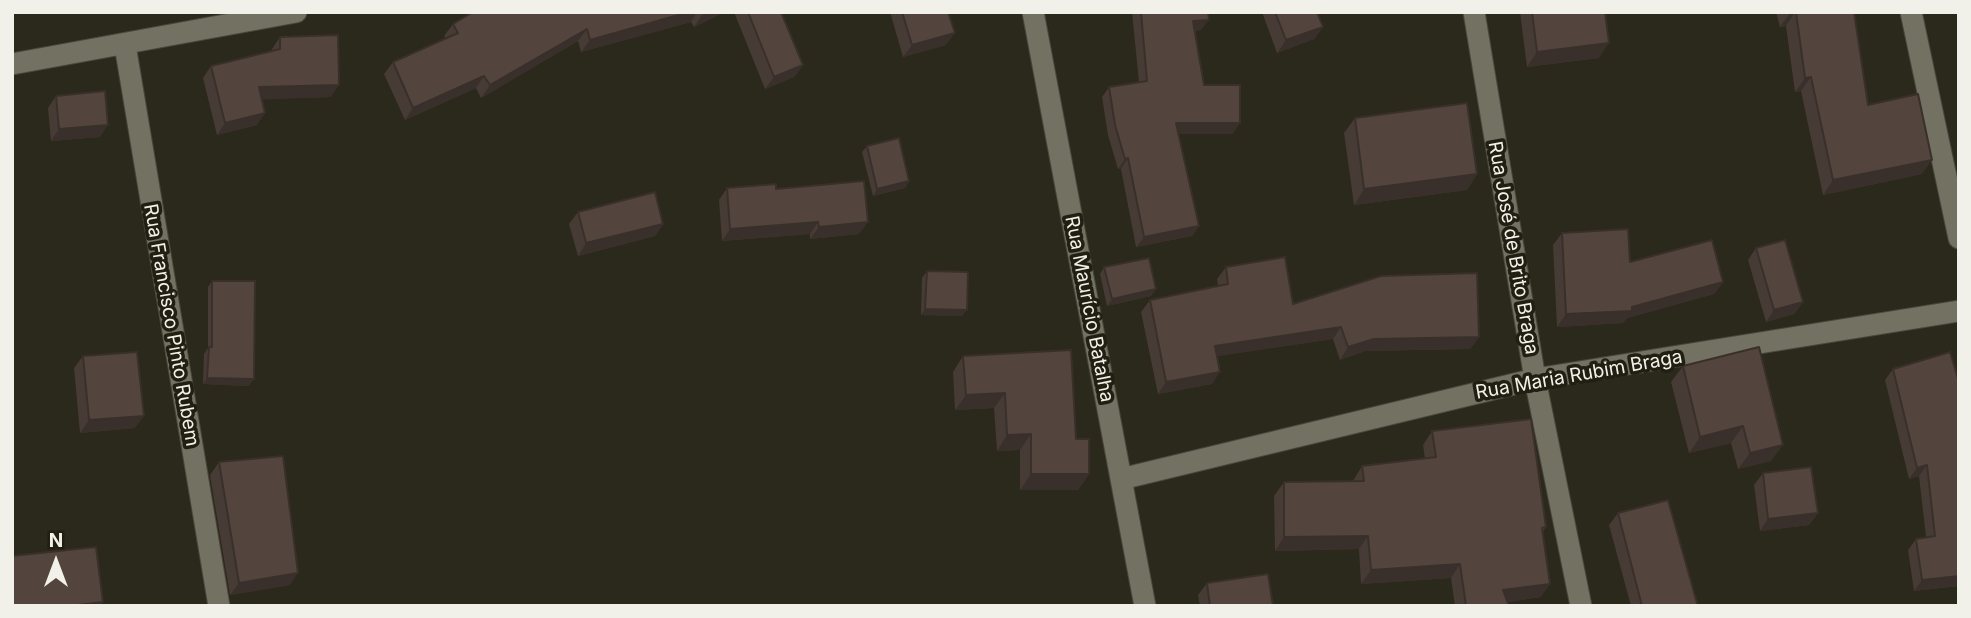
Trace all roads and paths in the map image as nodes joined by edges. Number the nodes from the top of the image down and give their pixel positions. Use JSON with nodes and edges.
{"nodes":[{"id":1,"x":296,"y":12,"type":"edge"},
{"id":2,"x":1033,"y":12,"type":"edge"},
{"id":3,"x":1474,"y":12,"type":"edge"},
{"id":4,"x":1911,"y":12,"type":"edge"},
{"id":5,"x":125,"y":45,"type":"junction"},
{"id":6,"x":12,"y":64,"type":"edge"},
{"id":7,"x":1959,"y":238,"type":"edge"},
{"id":8,"x":1959,"y":311,"type":"edge"},
{"id":9,"x":1535,"y":379,"type":"junction"},
{"id":10,"x":1121,"y":480,"type":"junction"},
{"id":11,"x":219,"y":606,"type":"edge"},
{"id":12,"x":1145,"y":606,"type":"edge"},
{"id":13,"x":1581,"y":606,"type":"edge"}],
"edges":[{"from":1,"to":5,"type":"street"},
{"from":2,"to":10,"type":"street","name":"Rua Maurício Batalha"},
{"from":3,"to":9,"type":"street","name":"Rua José de Brito Braga"},
{"from":4,"to":7,"type":"street"},
{"from":5,"to":6,"type":"street"},
{"from":5,"to":11,"type":"street","name":"Rua Francisco Pinto Rubem"},
{"from":8,"to":9,"type":"street","name":"Rua Maria Rubim Braga"},
{"from":9,"to":10,"type":"street","name":"Rua Maria Rubim Braga"},
{"from":9,"to":13,"type":"street","name":"Rua José de Brito Braga"},
{"from":10,"to":12,"type":"street","name":"Rua Maurício Batalha"}]}
